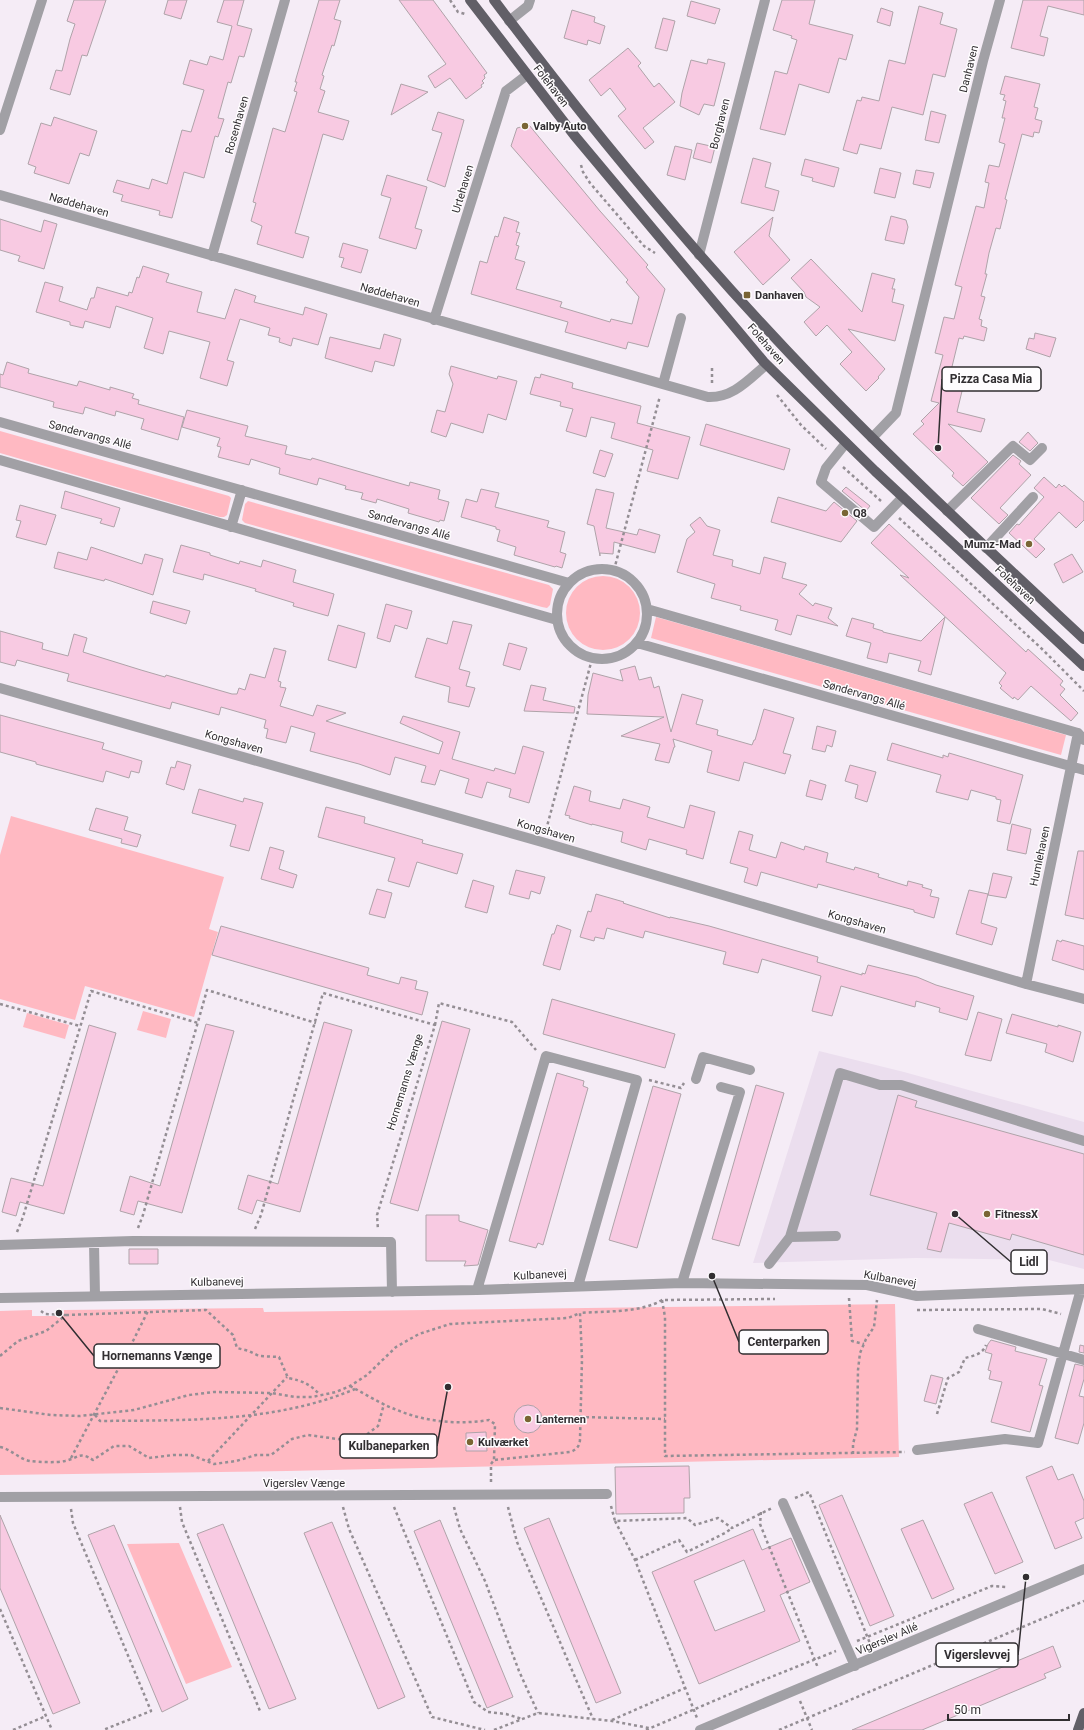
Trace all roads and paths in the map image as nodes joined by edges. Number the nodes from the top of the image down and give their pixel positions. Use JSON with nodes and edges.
{"nodes":[{"id":1,"x":42,"y":0,"type":"edge"},
{"id":2,"x":285,"y":0,"type":"edge"},
{"id":3,"x":470,"y":0,"type":"edge"},
{"id":4,"x":494,"y":0,"type":"edge"},
{"id":5,"x":530,"y":0,"type":"edge"},
{"id":6,"x":765,"y":0,"type":"edge"},
{"id":7,"x":1000,"y":0,"type":"edge"},
{"id":8,"x":509,"y":21,"type":"junction"},
{"id":9,"x":527,"y":75,"type":"junction"},
{"id":10,"x":0,"y":130,"type":"edge"},
{"id":11,"x":0,"y":195,"type":"edge"},
{"id":12,"x":699,"y":255,"type":"junction"},
{"id":13,"x":212,"y":256,"type":"junction"},
{"id":14,"x":681,"y":318,"type":"dead end"},
{"id":15,"x":434,"y":320,"type":"junction"},
{"id":16,"x":766,"y":365,"type":"junction"},
{"id":17,"x":663,"y":384,"type":"junction"},
{"id":18,"x":0,"y":422,"type":"edge"},
{"id":19,"x":872,"y":438,"type":"junction"},
{"id":20,"x":846,"y":443,"type":"junction"},
{"id":21,"x":1042,"y":448,"type":"dead end"},
{"id":22,"x":0,"y":460,"type":"edge"},
{"id":23,"x":242,"y":490,"type":"junction"},
{"id":24,"x":903,"y":497,"type":"junction"},
{"id":25,"x":1033,"y":497,"type":"dead end"},
{"id":26,"x":947,"y":511,"type":"junction"},
{"id":27,"x":231,"y":527,"type":"junction"},
{"id":28,"x":986,"y":548,"type":"junction"},
{"id":29,"x":614,"y":570,"type":"junction"},
{"id":30,"x":568,"y":583,"type":"junction"},
{"id":31,"x":647,"y":609,"type":"junction"},
{"id":32,"x":556,"y":620,"type":"junction"},
{"id":33,"x":1084,"y":638,"type":"edge"},
{"id":34,"x":637,"y":643,"type":"junction"},
{"id":35,"x":592,"y":659,"type":"junction"},
{"id":36,"x":1084,"y":666,"type":"edge"},
{"id":37,"x":0,"y":688,"type":"edge"},
{"id":38,"x":1081,"y":736,"type":"edge"},
{"id":39,"x":1071,"y":765,"type":"junction"},
{"id":40,"x":1084,"y":770,"type":"edge"},
{"id":41,"x":542,"y":842,"type":"junction"},
{"id":42,"x":1026,"y":984,"type":"junction"},
{"id":43,"x":1084,"y":999,"type":"edge"},
{"id":44,"x":0,"y":1004,"type":"edge"},
{"id":45,"x":198,"y":1023,"type":"junction"},
{"id":46,"x":316,"y":1023,"type":"junction"},
{"id":47,"x":434,"y":1025,"type":"junction"},
{"id":48,"x":80,"y":1026,"type":"junction"},
{"id":49,"x":546,"y":1056,"type":"junction"},
{"id":50,"x":750,"y":1070,"type":"dead end"},
{"id":51,"x":696,"y":1078,"type":"joint"},
{"id":52,"x":637,"y":1080,"type":"junction"},
{"id":53,"x":721,"y":1087,"type":"dead end"},
{"id":54,"x":1084,"y":1141,"type":"edge"},
{"id":55,"x":790,"y":1236,"type":"junction"},
{"id":56,"x":836,"y":1236,"type":"dead end"},
{"id":57,"x":133,"y":1240,"type":"junction"},
{"id":58,"x":249,"y":1240,"type":"junction"},
{"id":59,"x":378,"y":1242,"type":"junction"},
{"id":60,"x":94,"y":1243,"type":"junction"},
{"id":61,"x":0,"y":1245,"type":"edge"},
{"id":62,"x":12,"y":1245,"type":"junction"},
{"id":63,"x":769,"y":1264,"type":"dead end"},
{"id":64,"x":682,"y":1283,"type":"junction"},
{"id":65,"x":578,"y":1286,"type":"junction"},
{"id":66,"x":1082,"y":1289,"type":"edge"},
{"id":67,"x":477,"y":1290,"type":"junction"},
{"id":68,"x":392,"y":1292,"type":"junction"},
{"id":69,"x":95,"y":1296,"type":"junction"},
{"id":70,"x":0,"y":1298,"type":"edge"},
{"id":71,"x":780,"y":1298,"type":"dead end"},
{"id":72,"x":842,"y":1298,"type":"dead end"},
{"id":73,"x":849,"y":1298,"type":"junction"},
{"id":74,"x":856,"y":1298,"type":"dead end"},
{"id":75,"x":662,"y":1300,"type":"junction"},
{"id":76,"x":870,"y":1300,"type":"dead end"},
{"id":77,"x":877,"y":1300,"type":"junction"},
{"id":78,"x":883,"y":1302,"type":"dead end"},
{"id":79,"x":912,"y":1309,"type":"dead end"},
{"id":80,"x":35,"y":1311,"type":"dead end"},
{"id":81,"x":148,"y":1311,"type":"junction"},
{"id":82,"x":580,"y":1313,"type":"junction"},
{"id":83,"x":66,"y":1315,"type":"junction"},
{"id":84,"x":1073,"y":1319,"type":"junction"},
{"id":85,"x":978,"y":1329,"type":"dead end"},
{"id":86,"x":989,"y":1332,"type":"junction"},
{"id":87,"x":864,"y":1344,"type":"junction"},
{"id":88,"x":1064,"y":1354,"type":"junction"},
{"id":89,"x":0,"y":1356,"type":"edge"},
{"id":90,"x":1084,"y":1360,"type":"edge"},
{"id":91,"x":287,"y":1376,"type":"junction"},
{"id":92,"x":350,"y":1386,"type":"junction"},
{"id":93,"x":355,"y":1389,"type":"junction"},
{"id":94,"x":271,"y":1393,"type":"junction"},
{"id":95,"x":320,"y":1395,"type":"junction"},
{"id":96,"x":384,"y":1404,"type":"junction"},
{"id":97,"x":0,"y":1408,"type":"edge"},
{"id":98,"x":95,"y":1414,"type":"junction"},
{"id":99,"x":937,"y":1414,"type":"dead end"},
{"id":100,"x":249,"y":1416,"type":"junction"},
{"id":101,"x":580,"y":1417,"type":"junction"},
{"id":102,"x":665,"y":1419,"type":"junction"},
{"id":103,"x":0,"y":1447,"type":"edge"},
{"id":104,"x":917,"y":1450,"type":"joint"},
{"id":105,"x":853,"y":1454,"type":"junction"},
{"id":106,"x":71,"y":1458,"type":"junction"},
{"id":107,"x":494,"y":1460,"type":"junction"},
{"id":108,"x":208,"y":1461,"type":"junction"},
{"id":109,"x":492,"y":1494,"type":"junction"},
{"id":110,"x":506,"y":1494,"type":"junction"},
{"id":111,"x":607,"y":1494,"type":"joint"},
{"id":112,"x":340,"y":1495,"type":"junction"},
{"id":113,"x":390,"y":1495,"type":"junction"},
{"id":114,"x":451,"y":1495,"type":"junction"},
{"id":115,"x":69,"y":1496,"type":"junction"},
{"id":116,"x":179,"y":1496,"type":"junction"},
{"id":117,"x":0,"y":1497,"type":"edge"},
{"id":118,"x":783,"y":1503,"type":"junction"},
{"id":119,"x":761,"y":1512,"type":"junction"},
{"id":120,"x":615,"y":1521,"type":"junction"},
{"id":121,"x":732,"y":1528,"type":"junction"},
{"id":122,"x":635,"y":1560,"type":"junction"},
{"id":123,"x":1084,"y":1569,"type":"edge"},
{"id":124,"x":1007,"y":1587,"type":"dead end"},
{"id":125,"x":1084,"y":1601,"type":"edge"},
{"id":126,"x":0,"y":1609,"type":"edge"},
{"id":127,"x":867,"y":1636,"type":"junction"},
{"id":128,"x":846,"y":1646,"type":"junction"},
{"id":129,"x":876,"y":1657,"type":"junction"},
{"id":130,"x":814,"y":1660,"type":"junction"},
{"id":131,"x":855,"y":1666,"type":"junction"},
{"id":132,"x":823,"y":1679,"type":"junction"},
{"id":133,"x":685,"y":1688,"type":"junction"},
{"id":134,"x":796,"y":1690,"type":"junction"},
{"id":135,"x":693,"y":1709,"type":"junction"},
{"id":136,"x":260,"y":1711,"type":"dead end"},
{"id":137,"x":538,"y":1713,"type":"junction"},
{"id":138,"x":1084,"y":1713,"type":"edge"},
{"id":139,"x":46,"y":1716,"type":"junction"},
{"id":140,"x":807,"y":1718,"type":"junction"},
{"id":141,"x":522,"y":1719,"type":"junction"},
{"id":142,"x":593,"y":1719,"type":"junction"},
{"id":143,"x":612,"y":1721,"type":"junction"},
{"id":144,"x":648,"y":1729,"type":"edge"},
{"id":145,"x":13,"y":1730,"type":"edge"},
{"id":146,"x":52,"y":1730,"type":"edge"},
{"id":147,"x":103,"y":1730,"type":"edge"},
{"id":148,"x":485,"y":1730,"type":"edge"},
{"id":149,"x":494,"y":1730,"type":"edge"},
{"id":150,"x":701,"y":1730,"type":"edge"},
{"id":151,"x":779,"y":1730,"type":"edge"},
{"id":152,"x":812,"y":1730,"type":"edge"},
{"id":153,"x":1078,"y":1730,"type":"edge"}],
"edges":[{"from":1,"to":10,"type":"street"},
{"from":2,"to":13,"type":"street","name":"Rosenhaven"},
{"from":3,"to":9,"type":"main road","name":"Folehaven"},
{"from":4,"to":8,"type":"main road","name":"Folehaven"},
{"from":5,"to":8,"type":"street"},
{"from":6,"to":12,"type":"street","name":"Borghaven"},
{"from":7,"to":19,"type":"street","name":"Danhaven"},
{"from":8,"to":12,"type":"main road","name":"Folehaven"},
{"from":9,"to":15,"type":"street","name":"Urtehaven"},
{"from":9,"to":16,"type":"main road","name":"Folehaven"},
{"from":11,"to":13,"type":"street","name":"Nøddehaven"},
{"from":12,"to":19,"type":"main road","name":"Folehaven"},
{"from":13,"to":15,"type":"street","name":"Nøddehaven"},
{"from":14,"to":17,"type":"street"},
{"from":15,"to":17,"type":"street","name":"Nøddehaven"},
{"from":16,"to":17,"type":"street","name":"Nøddehaven"},
{"from":16,"to":20,"type":"main road","name":"Folehaven"},
{"from":17,"to":29,"type":"path"},
{"from":18,"to":23,"type":"street","name":"Søndervangs Allé"},
{"from":19,"to":26,"type":"main road","name":"Folehaven"},
{"from":20,"to":24,"type":"main road","name":"Folehaven"},
{"from":20,"to":24,"type":"street"},
{"from":21,"to":26,"type":"street"},
{"from":22,"to":27,"type":"street"},
{"from":23,"to":27,"type":"street"},
{"from":23,"to":30,"type":"street","name":"Søndervangs Allé"},
{"from":24,"to":36,"type":"main road","name":"Folehaven"},
{"from":25,"to":28,"type":"street"},
{"from":26,"to":28,"type":"main road","name":"Folehaven"},
{"from":27,"to":32,"type":"street"},
{"from":28,"to":33,"type":"main road","name":"Folehaven"},
{"from":29,"to":30,"type":"street"},
{"from":29,"to":31,"type":"street"},
{"from":30,"to":32,"type":"street"},
{"from":31,"to":34,"type":"street"},
{"from":31,"to":38,"type":"street","name":"Søndervangs Allé"},
{"from":32,"to":35,"type":"street"},
{"from":34,"to":35,"type":"street"},
{"from":34,"to":39,"type":"street","name":"Søndervangs Allé"},
{"from":35,"to":41,"type":"path"},
{"from":37,"to":41,"type":"street","name":"Kongshaven"},
{"from":38,"to":39,"type":"street","name":"Humlehaven"},
{"from":39,"to":40,"type":"street","name":"Søndervangs Allé"},
{"from":39,"to":42,"type":"street","name":"Humlehaven"},
{"from":41,"to":42,"type":"street","name":"Kongshaven"},
{"from":42,"to":43,"type":"street","name":"Kongshaven"},
{"from":44,"to":48,"type":"path"},
{"from":45,"to":46,"type":"path"},
{"from":45,"to":48,"type":"path"},
{"from":45,"to":57,"type":"path"},
{"from":46,"to":47,"type":"path","name":"Hornemanns Vænge"},
{"from":46,"to":58,"type":"path","name":"Hornemanns Vænge"},
{"from":47,"to":49,"type":"path"},
{"from":47,"to":59,"type":"path","name":"Hornemanns Vænge"},
{"from":48,"to":62,"type":"path"},
{"from":49,"to":52,"type":"street"},
{"from":49,"to":67,"type":"street"},
{"from":50,"to":51,"type":"street"},
{"from":51,"to":52,"type":"path"},
{"from":52,"to":65,"type":"street"},
{"from":53,"to":64,"type":"street"},
{"from":54,"to":55,"type":"street"},
{"from":55,"to":56,"type":"street"},
{"from":55,"to":63,"type":"street"},
{"from":57,"to":58,"type":"street"},
{"from":57,"to":60,"type":"street"},
{"from":58,"to":59,"type":"street"},
{"from":59,"to":68,"type":"street"},
{"from":60,"to":62,"type":"street"},
{"from":60,"to":69,"type":"street"},
{"from":61,"to":62,"type":"street"},
{"from":64,"to":65,"type":"street","name":"Kulbanevej"},
{"from":64,"to":66,"type":"street","name":"Kulbanevej"},
{"from":65,"to":67,"type":"street","name":"Kulbanevej"},
{"from":66,"to":84,"type":"street","name":"Kulbanevej"},
{"from":67,"to":68,"type":"street","name":"Kulbanevej"},
{"from":68,"to":69,"type":"street","name":"Kulbanevej"},
{"from":69,"to":70,"type":"street","name":"Kulbanevej"},
{"from":71,"to":75,"type":"path"},
{"from":72,"to":73,"type":"path"},
{"from":73,"to":74,"type":"path"},
{"from":73,"to":87,"type":"path"},
{"from":75,"to":82,"type":"path"},
{"from":75,"to":102,"type":"path"},
{"from":76,"to":77,"type":"path"},
{"from":77,"to":78,"type":"path"},
{"from":77,"to":87,"type":"path"},
{"from":79,"to":84,"type":"path"},
{"from":80,"to":83,"type":"path"},
{"from":81,"to":83,"type":"path"},
{"from":81,"to":91,"type":"path"},
{"from":81,"to":98,"type":"path"},
{"from":82,"to":92,"type":"path"},
{"from":82,"to":101,"type":"path"},
{"from":83,"to":89,"type":"path"},
{"from":84,"to":88,"type":"street","name":"Kulbanevej"},
{"from":85,"to":86,"type":"street"},
{"from":86,"to":88,"type":"street"},
{"from":86,"to":99,"type":"path"},
{"from":87,"to":105,"type":"path"},
{"from":88,"to":90,"type":"street"},
{"from":88,"to":104,"type":"street","name":"Kulbanevej"},
{"from":91,"to":94,"type":"path"},
{"from":91,"to":95,"type":"path"},
{"from":92,"to":93,"type":"path"},
{"from":92,"to":95,"type":"path"},
{"from":93,"to":96,"type":"path"},
{"from":93,"to":100,"type":"path"},
{"from":94,"to":95,"type":"path"},
{"from":94,"to":98,"type":"path"},
{"from":94,"to":100,"type":"path"},
{"from":96,"to":107,"type":"path"},
{"from":96,"to":108,"type":"path"},
{"from":97,"to":98,"type":"path"},
{"from":98,"to":100,"type":"path"},
{"from":98,"to":106,"type":"path"},
{"from":100,"to":108,"type":"path"},
{"from":101,"to":102,"type":"path"},
{"from":101,"to":107,"type":"path"},
{"from":102,"to":105,"type":"path"},
{"from":103,"to":106,"type":"path"},
{"from":104,"to":105,"type":"path"},
{"from":106,"to":108,"type":"path"},
{"from":107,"to":109,"type":"path"},
{"from":109,"to":110,"type":"street","name":"Vigerslev Vænge"},
{"from":109,"to":114,"type":"street","name":"Vigerslev Vænge"},
{"from":110,"to":111,"type":"street","name":"Vigerslev Vænge"},
{"from":110,"to":142,"type":"path"},
{"from":111,"to":120,"type":"path"},
{"from":112,"to":113,"type":"street","name":"Vigerslev Vænge"},
{"from":112,"to":116,"type":"street","name":"Vigerslev Vænge"},
{"from":112,"to":148,"type":"path"},
{"from":113,"to":114,"type":"street","name":"Vigerslev Vænge"},
{"from":113,"to":141,"type":"path"},
{"from":114,"to":137,"type":"path"},
{"from":115,"to":116,"type":"street","name":"Vigerslev Vænge"},
{"from":115,"to":117,"type":"street","name":"Vigerslev Vænge"},
{"from":115,"to":147,"type":"path"},
{"from":116,"to":136,"type":"path"},
{"from":118,"to":119,"type":"path"},
{"from":118,"to":127,"type":"path"},
{"from":118,"to":128,"type":"street"},
{"from":119,"to":121,"type":"path"},
{"from":119,"to":130,"type":"path"},
{"from":120,"to":121,"type":"path"},
{"from":120,"to":122,"type":"path"},
{"from":121,"to":122,"type":"path"},
{"from":122,"to":133,"type":"path"},
{"from":123,"to":129,"type":"street","name":"Vigerslev Allé"},
{"from":124,"to":127,"type":"path"},
{"from":125,"to":140,"type":"path"},
{"from":126,"to":139,"type":"path"},
{"from":127,"to":128,"type":"path"},
{"from":127,"to":129,"type":"path"},
{"from":128,"to":130,"type":"path"},
{"from":128,"to":131,"type":"street"},
{"from":129,"to":131,"type":"street","name":"Vigerslev Allé"},
{"from":130,"to":132,"type":"path"},
{"from":130,"to":135,"type":"path"},
{"from":131,"to":132,"type":"street","name":"Vigerslev Allé"},
{"from":132,"to":134,"type":"street","name":"Vigerslev Allé"},
{"from":133,"to":135,"type":"path"},
{"from":133,"to":143,"type":"path"},
{"from":134,"to":140,"type":"path"},
{"from":134,"to":150,"type":"street","name":"Vigerslev Allé"},
{"from":135,"to":144,"type":"path"},
{"from":135,"to":150,"type":"path"},
{"from":137,"to":141,"type":"path"},
{"from":137,"to":142,"type":"path"},
{"from":138,"to":153,"type":"main road"},
{"from":139,"to":145,"type":"path"},
{"from":139,"to":146,"type":"path"},
{"from":140,"to":151,"type":"path"},
{"from":140,"to":152,"type":"path"},
{"from":141,"to":149,"type":"path"},
{"from":142,"to":143,"type":"path"},
{"from":143,"to":144,"type":"path"}]}
